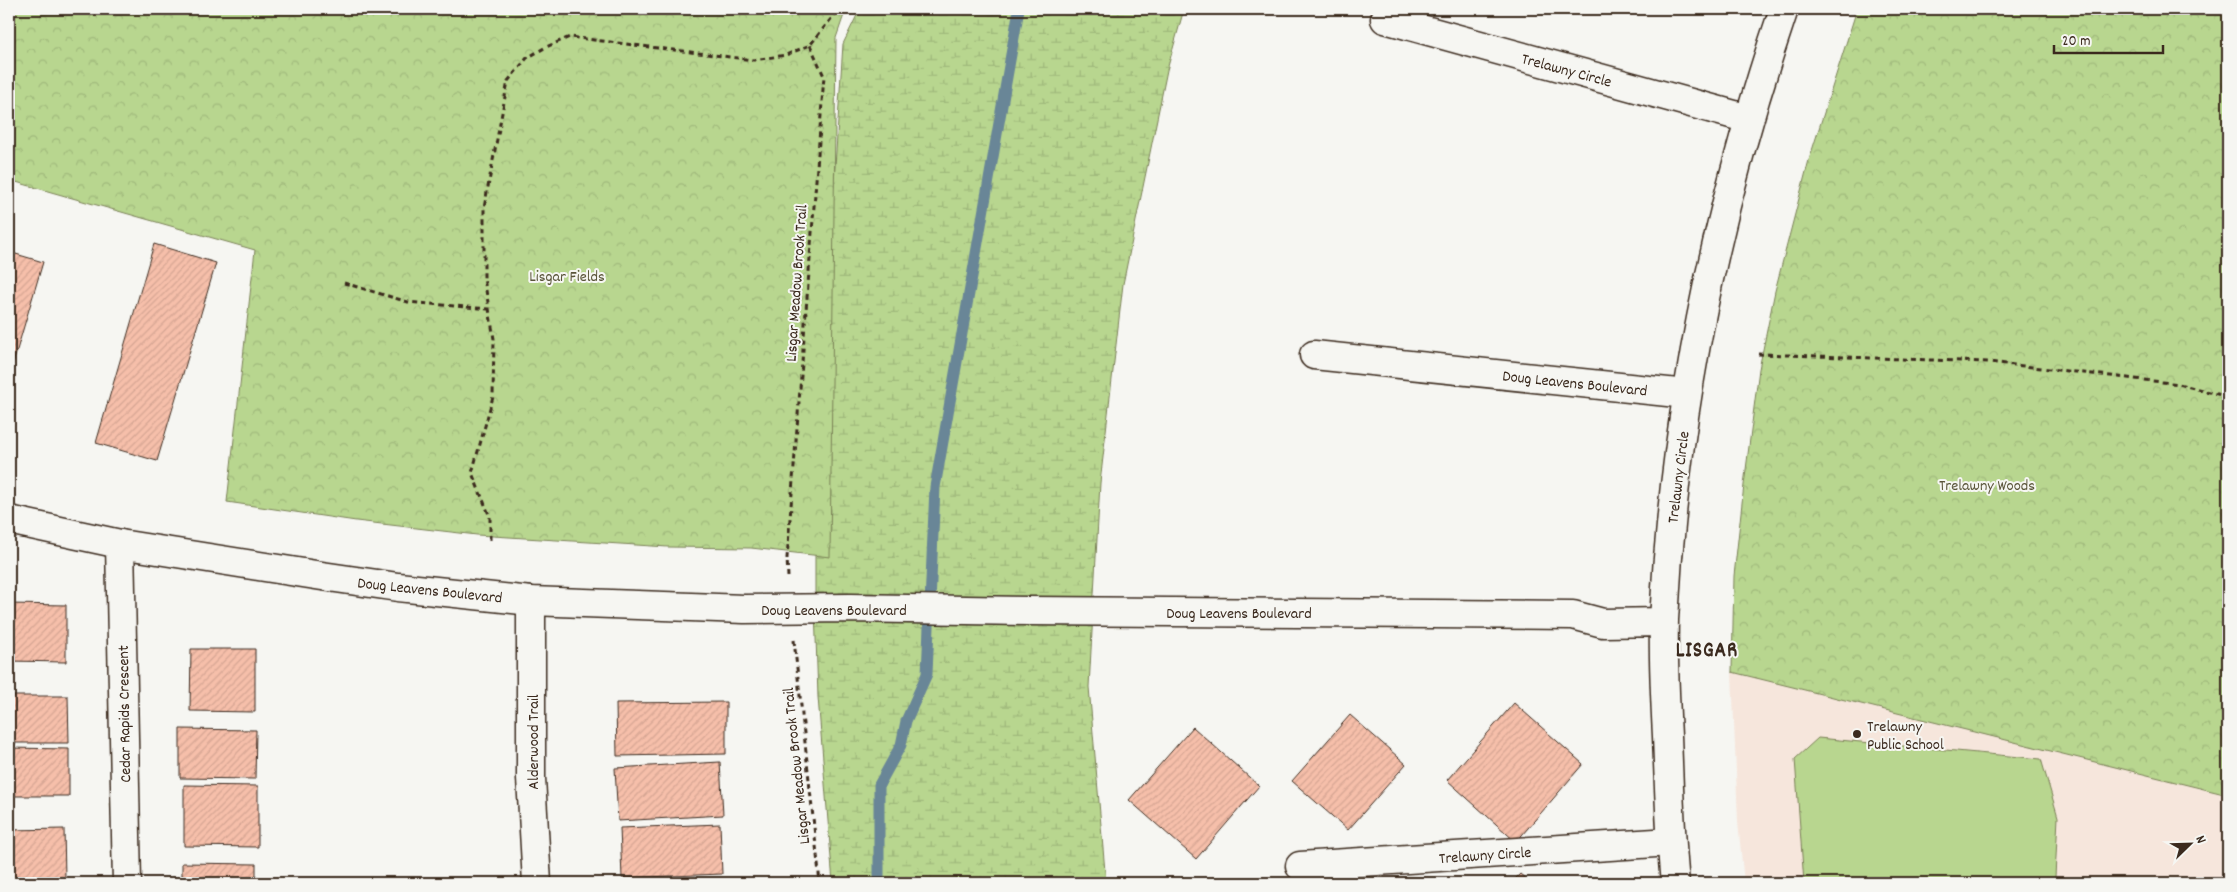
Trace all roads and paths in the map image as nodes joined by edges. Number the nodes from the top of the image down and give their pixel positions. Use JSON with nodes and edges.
{"nodes":[{"id":1,"x":839,"y":9,"type":"edge"},
{"id":2,"x":1784,"y":9,"type":"edge"},
{"id":3,"x":1385,"y":19,"type":"dead end"},
{"id":4,"x":810,"y":45,"type":"junction"},
{"id":5,"x":1749,"y":119,"type":"junction"},
{"id":6,"x":344,"y":283,"type":"dead end"},
{"id":7,"x":489,"y":309,"type":"junction"},
{"id":8,"x":1758,"y":354,"type":"dead end"},
{"id":9,"x":1314,"y":355,"type":"dead end"},
{"id":10,"x":1687,"y":394,"type":"junction"},
{"id":11,"x":2228,"y":397,"type":"edge"},
{"id":12,"x":9,"y":520,"type":"edge"},
{"id":13,"x":490,"y":540,"type":"dead end"},
{"id":14,"x":120,"y":544,"type":"junction"},
{"id":15,"x":788,"y":571,"type":"dead end"},
{"id":16,"x":531,"y":600,"type":"junction"},
{"id":17,"x":1664,"y":622,"type":"junction"},
{"id":18,"x":794,"y":647,"type":"dead end"},
{"id":19,"x":1671,"y":842,"type":"junction"},
{"id":20,"x":1300,"y":866,"type":"dead end"},
{"id":21,"x":127,"y":883,"type":"edge"},
{"id":22,"x":537,"y":883,"type":"edge"},
{"id":23,"x":820,"y":883,"type":"edge"},
{"id":24,"x":1675,"y":883,"type":"edge"}],
"edges":[{"from":1,"to":4,"type":"path"},
{"from":2,"to":5,"type":"street","name":"Trelawny Circle"},
{"from":3,"to":5,"type":"street","name":"Trelawny Circle"},
{"from":4,"to":7,"type":"path"},
{"from":4,"to":15,"type":"path","name":"Lisgar Meadow Brook Trail"},
{"from":5,"to":10,"type":"street","name":"Trelawny Circle"},
{"from":6,"to":7,"type":"path"},
{"from":7,"to":13,"type":"path"},
{"from":8,"to":11,"type":"path"},
{"from":9,"to":10,"type":"street","name":"Doug Leavens Boulevard"},
{"from":10,"to":17,"type":"street","name":"Trelawny Circle"},
{"from":12,"to":14,"type":"street","name":"Doug Leavens Boulevard"},
{"from":14,"to":16,"type":"street","name":"Doug Leavens Boulevard"},
{"from":14,"to":21,"type":"street","name":"Cedar Rapids Crescent"},
{"from":16,"to":17,"type":"street","name":"Doug Leavens Boulevard"},
{"from":16,"to":22,"type":"street","name":"Alderwood Trail"},
{"from":17,"to":19,"type":"street","name":"Trelawny Circle"},
{"from":18,"to":23,"type":"path","name":"Lisgar Meadow Brook Trail"},
{"from":19,"to":20,"type":"street","name":"Trelawny Circle"},
{"from":19,"to":24,"type":"street","name":"Trelawny Circle"}]}
